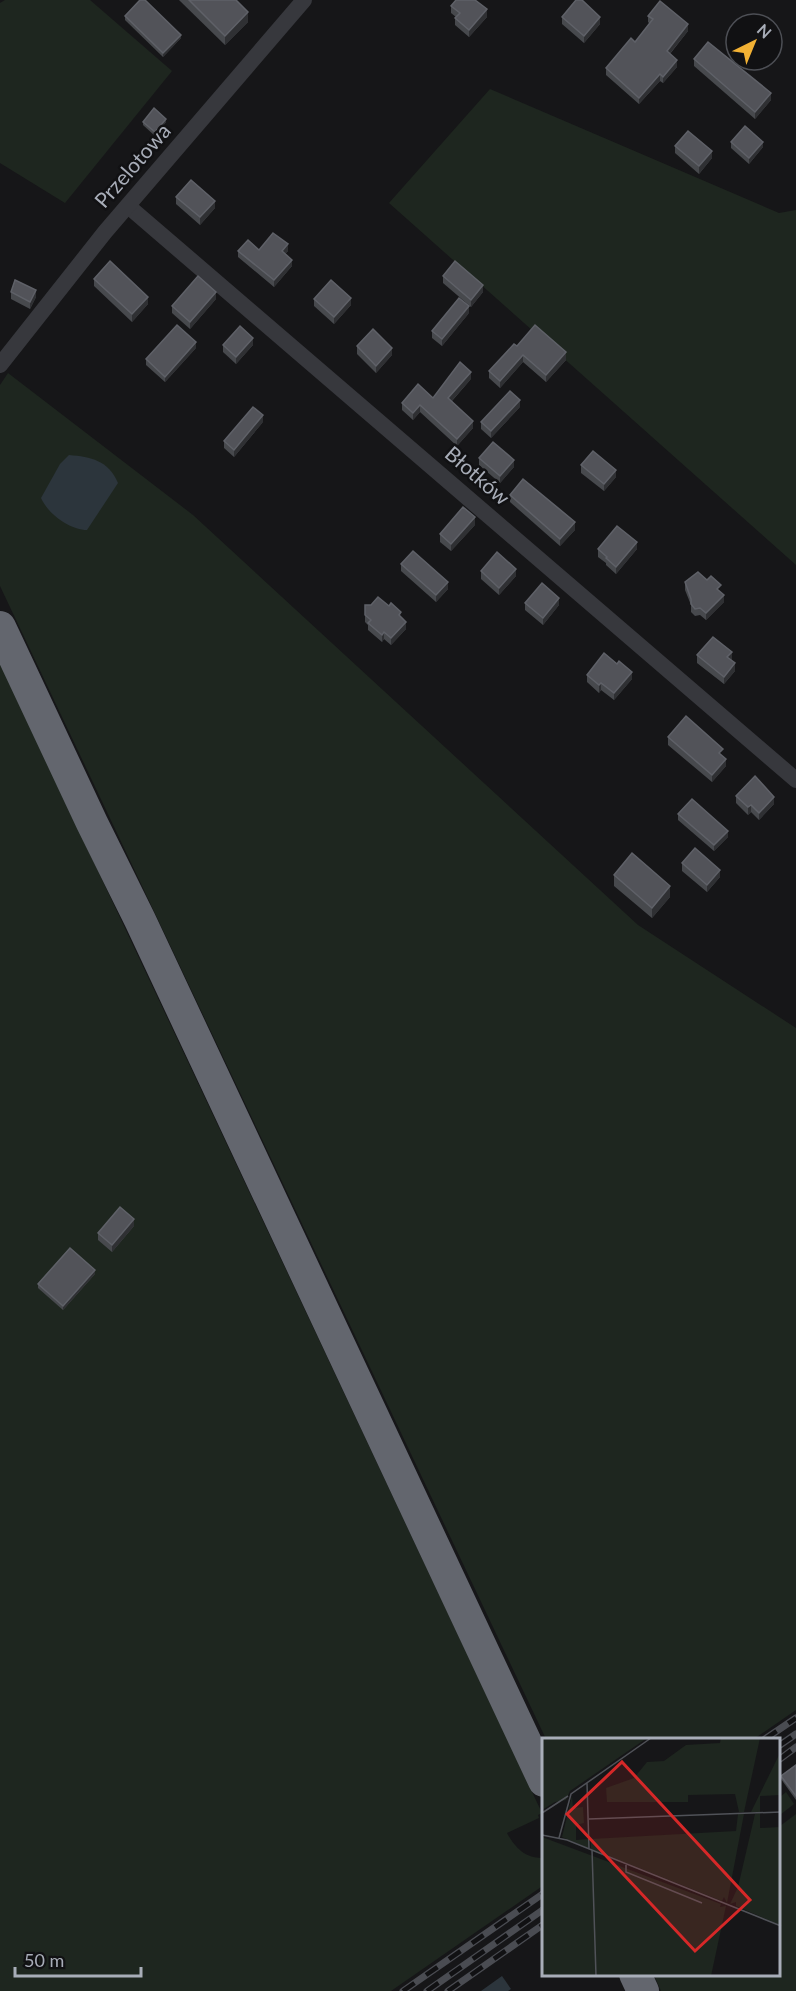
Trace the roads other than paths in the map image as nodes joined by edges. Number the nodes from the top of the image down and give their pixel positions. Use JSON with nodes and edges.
{"nodes":[{"id":1,"x":304,"y":0,"type":"edge"},
{"id":2,"x":128,"y":206,"type":"junction"},
{"id":3,"x":0,"y":365,"type":"edge"},
{"id":4,"x":0,"y":627,"type":"edge"},
{"id":5,"x":796,"y":780,"type":"edge"},
{"id":6,"x":542,"y":1777,"type":"edge"},
{"id":7,"x":636,"y":1976,"type":"edge"},
{"id":8,"x":643,"y":1991,"type":"edge"}],
"edges":[{"from":1,"to":2,"type":"street","name":"Przelotowa"},
{"from":2,"to":3,"type":"street","name":"Przelotowa"},
{"from":2,"to":5,"type":"street","name":"Błotków"},
{"from":4,"to":6,"type":"highway"},
{"from":7,"to":8,"type":"highway"}]}
